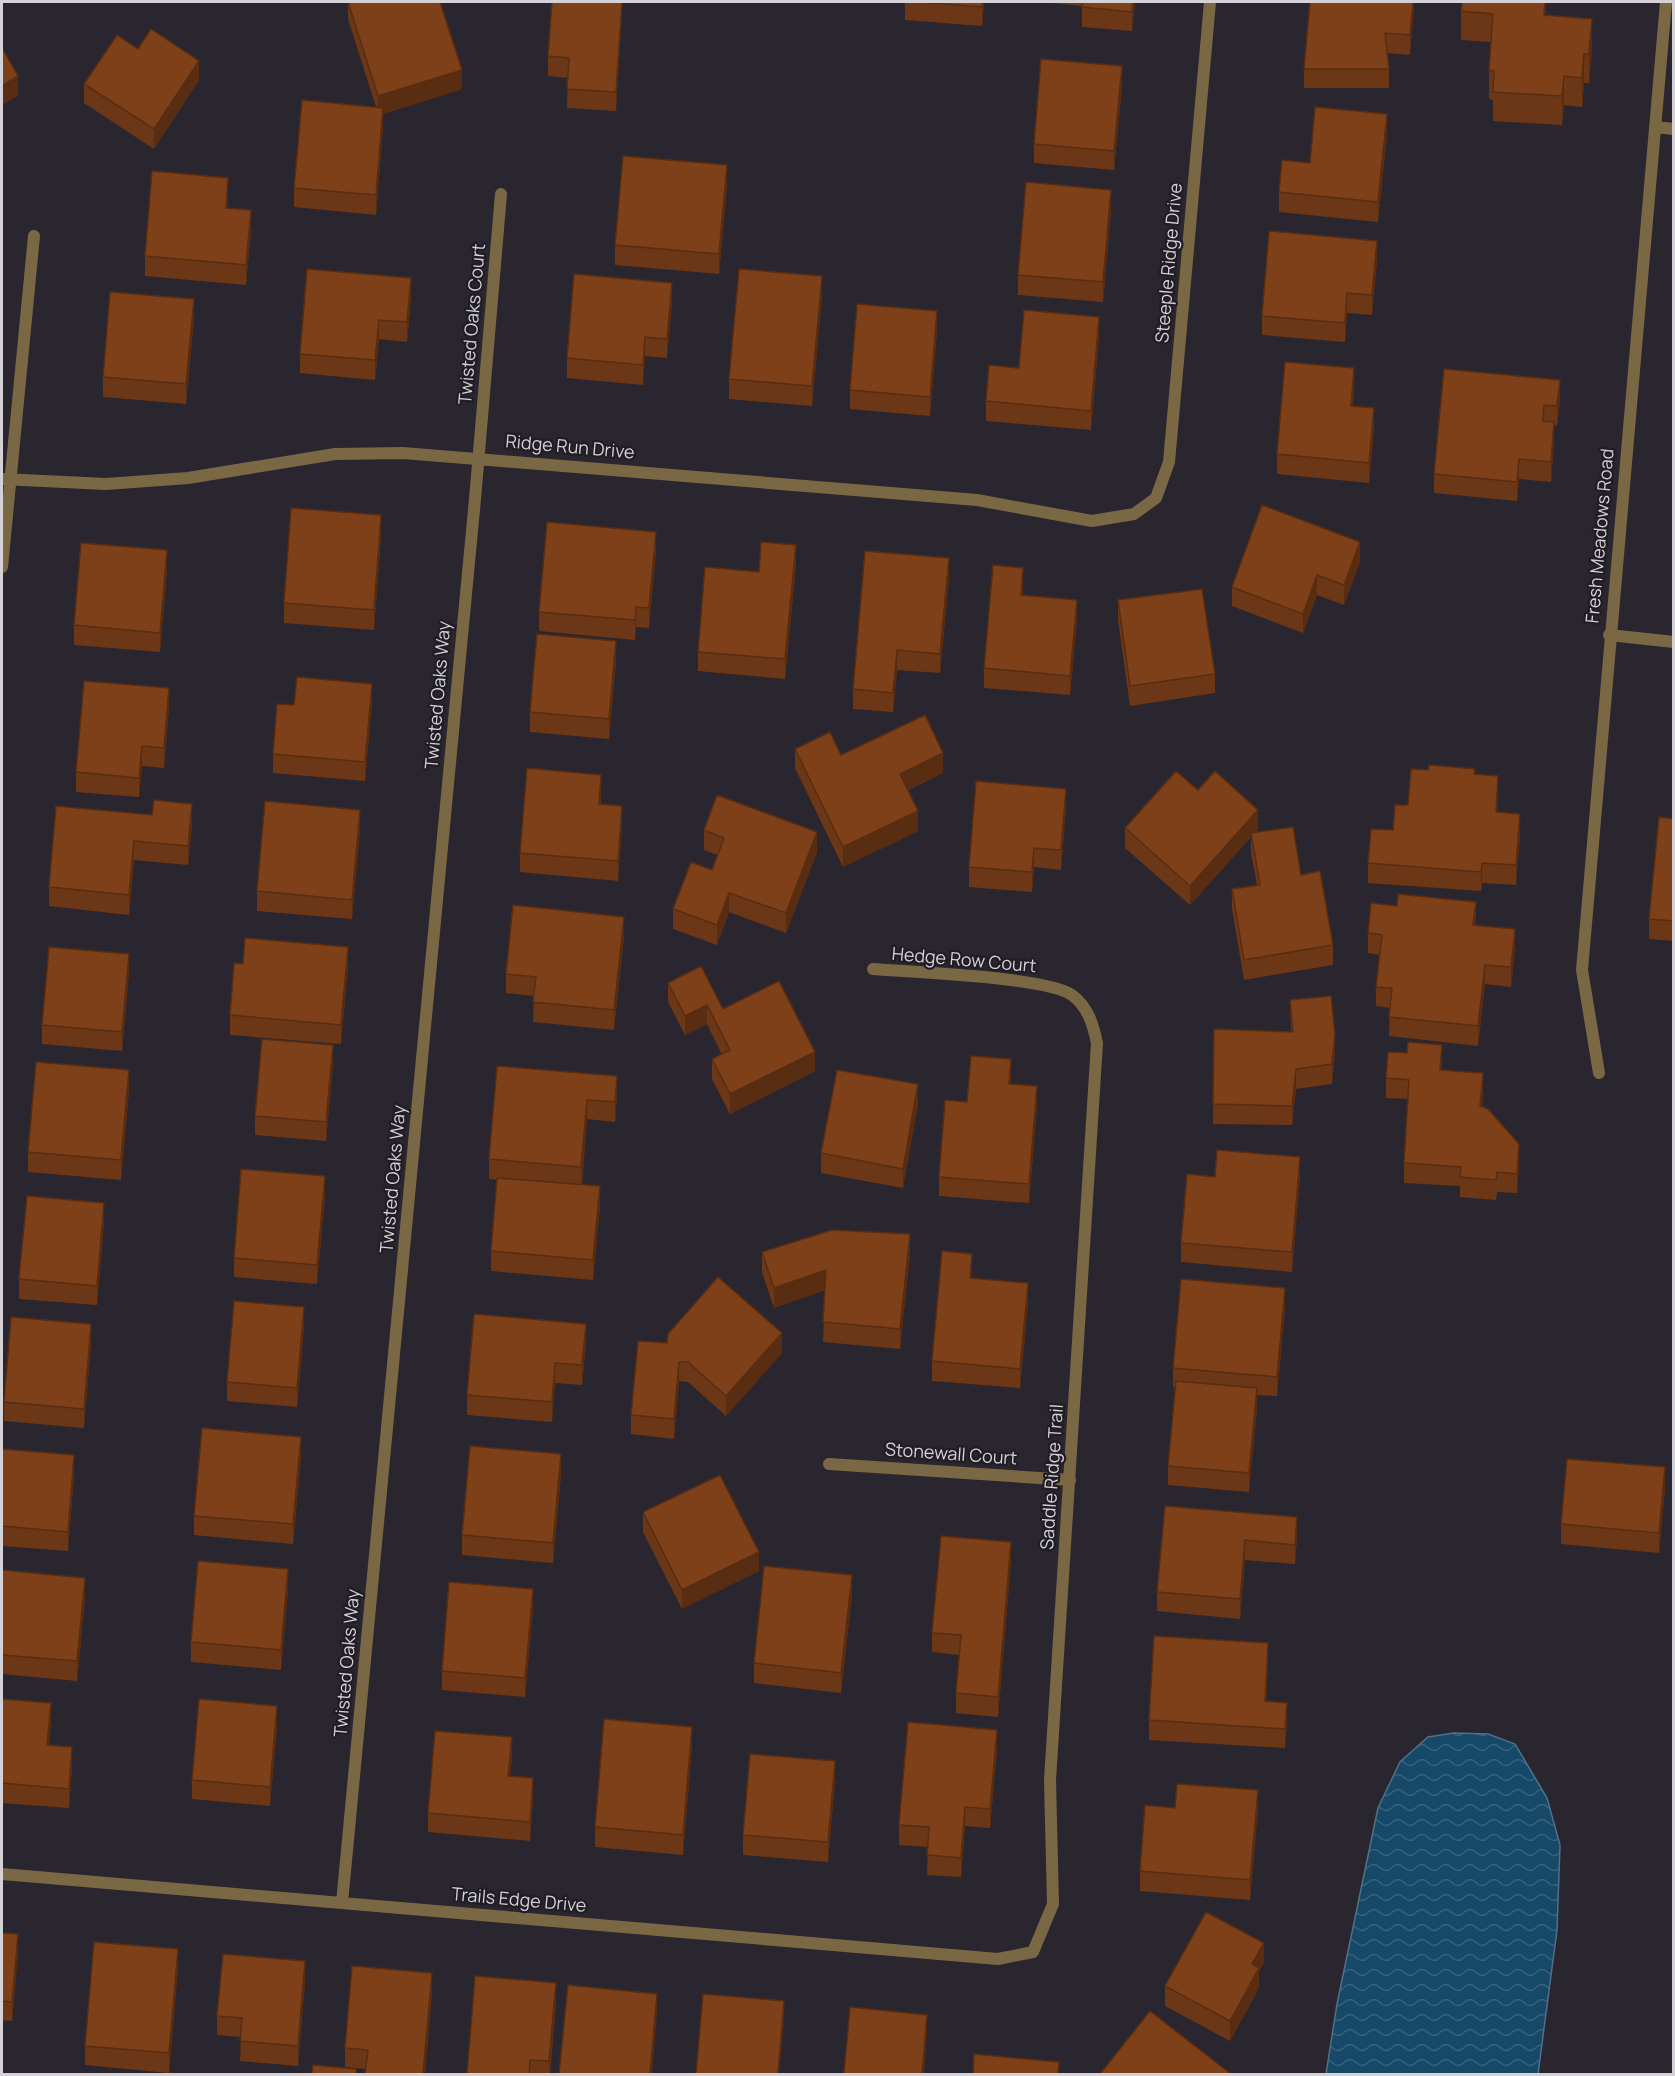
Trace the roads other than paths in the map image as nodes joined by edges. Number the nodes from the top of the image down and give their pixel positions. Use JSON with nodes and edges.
{"nodes":[{"id":1,"x":1210,"y":2,"type":"edge"},
{"id":2,"x":1666,"y":2,"type":"edge"},
{"id":3,"x":1655,"y":127,"type":"junction"},
{"id":4,"x":1674,"y":129,"type":"edge"},
{"id":5,"x":501,"y":194,"type":"dead end"},
{"id":6,"x":34,"y":236,"type":"dead end"},
{"id":7,"x":479,"y":458,"type":"junction"},
{"id":8,"x":6,"y":479,"type":"edge"},
{"id":9,"x":1134,"y":514,"type":"joint"},
{"id":10,"x":2,"y":567,"type":"edge"},
{"id":11,"x":1609,"y":635,"type":"junction"},
{"id":12,"x":1674,"y":642,"type":"edge"},
{"id":13,"x":873,"y":969,"type":"dead end"},
{"id":14,"x":1082,"y":1004,"type":"joint"},
{"id":15,"x":1599,"y":1073,"type":"dead end"},
{"id":16,"x":829,"y":1464,"type":"dead end"},
{"id":17,"x":1070,"y":1480,"type":"junction"},
{"id":18,"x":2,"y":1874,"type":"edge"},
{"id":19,"x":342,"y":1903,"type":"junction"},
{"id":20,"x":1033,"y":1952,"type":"joint"}],
"edges":[{"from":1,"to":9,"type":"street","name":"Steeple Ridge Drive"},
{"from":2,"to":3,"type":"street","name":"Fresh Meadows Road"},
{"from":3,"to":4,"type":"street"},
{"from":3,"to":11,"type":"street","name":"Fresh Meadows Road"},
{"from":5,"to":7,"type":"street","name":"Twisted Oaks Court"},
{"from":6,"to":8,"type":"street"},
{"from":7,"to":8,"type":"street","name":"Ridge Run Drive"},
{"from":7,"to":9,"type":"street","name":"Ridge Run Drive"},
{"from":7,"to":19,"type":"street","name":"Twisted Oaks Way"},
{"from":8,"to":10,"type":"street"},
{"from":11,"to":12,"type":"street"},
{"from":11,"to":15,"type":"street","name":"Fresh Meadows Road"},
{"from":13,"to":14,"type":"street","name":"Hedge Row Court"},
{"from":14,"to":17,"type":"street","name":"Saddle Ridge Trail"},
{"from":16,"to":17,"type":"street","name":"Stonewall Court"},
{"from":17,"to":20,"type":"street","name":"Saddle Ridge Trail"},
{"from":18,"to":19,"type":"street","name":"Trails Edge Drive"},
{"from":19,"to":20,"type":"street","name":"Trails Edge Drive"}]}
